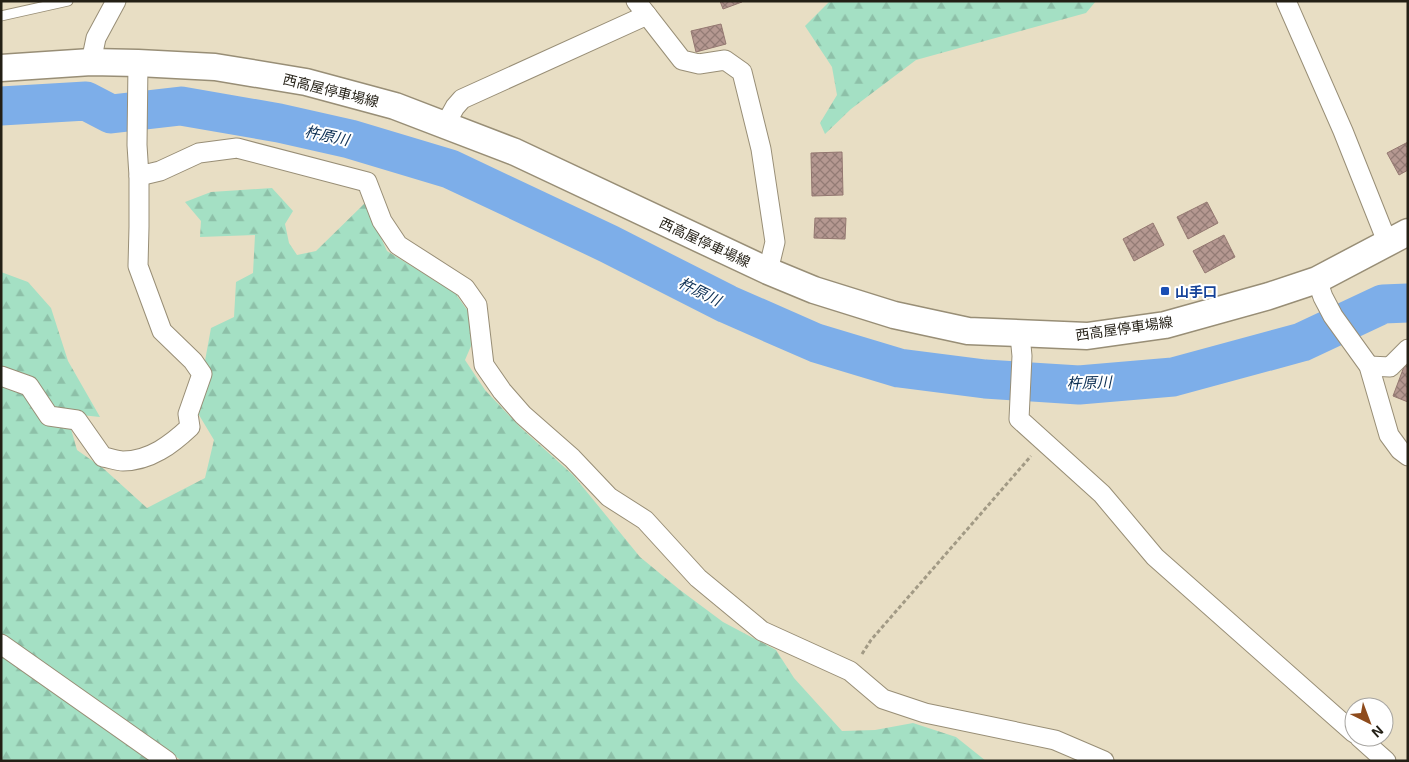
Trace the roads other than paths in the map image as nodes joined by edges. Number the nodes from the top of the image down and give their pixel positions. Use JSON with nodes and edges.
{"nodes":[{"id":1,"x":68,"y":1,"type":"edge"},
{"id":2,"x":116,"y":1,"type":"edge"},
{"id":3,"x":1286,"y":1,"type":"edge"},
{"id":4,"x":641,"y":8,"type":"edge"},
{"id":5,"x":1,"y":16,"type":"edge"},
{"id":6,"x":91,"y":62,"type":"junction"},
{"id":7,"x":138,"y":62,"type":"junction"},
{"id":8,"x":1,"y":68,"type":"edge"},
{"id":9,"x":445,"y":125,"type":"junction"},
{"id":10,"x":138,"y":176,"type":"junction"},
{"id":11,"x":1398,"y":238,"type":"edge"},
{"id":12,"x":768,"y":271,"type":"junction"},
{"id":13,"x":1317,"y":280,"type":"junction"},
{"id":14,"x":1020,"y":334,"type":"junction"},
{"id":15,"x":1408,"y":349,"type":"edge"},
{"id":16,"x":1369,"y":366,"type":"junction"},
{"id":17,"x":1,"y":376,"type":"edge"},
{"id":18,"x":1408,"y":456,"type":"edge"},
{"id":19,"x":1,"y":644,"type":"edge"},
{"id":20,"x":1344,"y":724,"type":"edge"},
{"id":21,"x":1370,"y":747,"type":"edge"},
{"id":22,"x":167,"y":761,"type":"edge"},
{"id":23,"x":1104,"y":761,"type":"edge"},
{"id":24,"x":1386,"y":761,"type":"edge"}],
"edges":[{"from":1,"to":5,"type":"lane"},
{"from":2,"to":6,"type":"street"},
{"from":3,"to":11,"type":"street"},
{"from":4,"to":9,"type":"street"},
{"from":4,"to":12,"type":"street"},
{"from":6,"to":7,"type":"main road","name":"西高屋停車場線"},
{"from":6,"to":8,"type":"main road","name":"西高屋停車場線"},
{"from":7,"to":9,"type":"main road","name":"西高屋停車場線"},
{"from":7,"to":10,"type":"street"},
{"from":9,"to":12,"type":"main road","name":"西高屋停車場線"},
{"from":10,"to":17,"type":"street"},
{"from":10,"to":23,"type":"street"},
{"from":11,"to":13,"type":"main road","name":"西高屋停車場線"},
{"from":12,"to":14,"type":"main road","name":"西高屋停車場線"},
{"from":13,"to":14,"type":"main road","name":"西高屋停車場線"},
{"from":13,"to":16,"type":"street"},
{"from":14,"to":20,"type":"street"},
{"from":15,"to":16,"type":"street"},
{"from":16,"to":18,"type":"street"},
{"from":19,"to":22,"type":"street"},
{"from":21,"to":24,"type":"street"}]}
